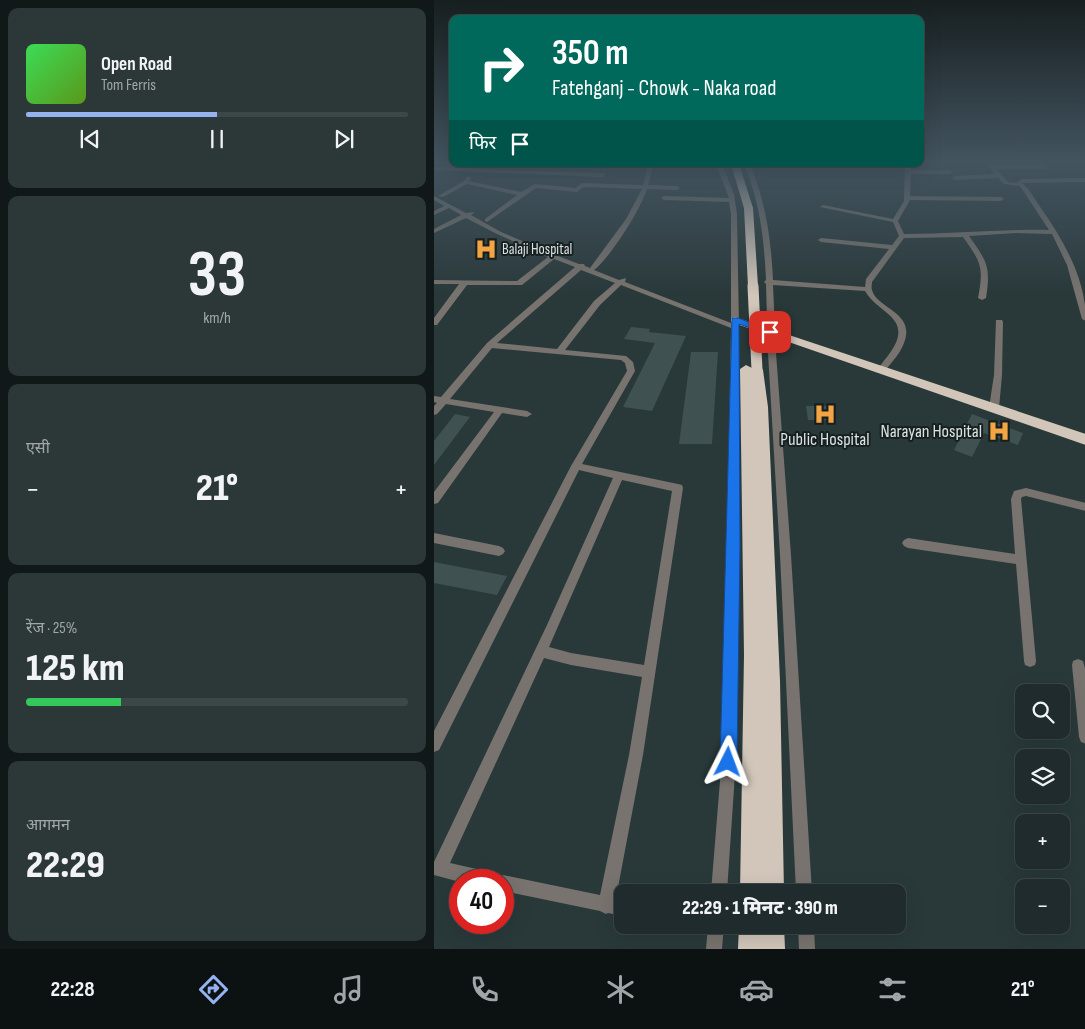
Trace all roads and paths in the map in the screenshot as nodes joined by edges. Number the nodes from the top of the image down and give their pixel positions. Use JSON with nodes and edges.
{"nodes":[{"id":1,"x":449,"y":206,"type":"joint"},
{"id":2,"x":455,"y":206,"type":"edge"},
{"id":3,"x":505,"y":206,"type":"edge"},
{"id":4,"x":636,"y":206,"type":"edge"},
{"id":5,"x":732,"y":206,"type":"edge"},
{"id":6,"x":741,"y":206,"type":"edge"},
{"id":7,"x":749,"y":206,"type":"edge"},
{"id":8,"x":763,"y":206,"type":"edge"},
{"id":9,"x":903,"y":206,"type":"edge"},
{"id":10,"x":1036,"y":206,"type":"edge"},
{"id":11,"x":823,"y":207,"type":"dead end"},
{"id":12,"x":434,"y":213,"type":"edge"},
{"id":13,"x":469,"y":214,"type":"junction"},
{"id":14,"x":487,"y":220,"type":"junction"},
{"id":15,"x":895,"y":221,"type":"junction"},
{"id":16,"x":434,"y":231,"type":"edge"},
{"id":17,"x":1054,"y":232,"type":"junction"},
{"id":18,"x":965,"y":235,"type":"junction"},
{"id":19,"x":902,"y":236,"type":"junction"},
{"id":20,"x":821,"y":240,"type":"dead end"},
{"id":21,"x":894,"y":247,"type":"junction"},
{"id":22,"x":556,"y":255,"type":"junction"},
{"id":23,"x":581,"y":265,"type":"junction"},
{"id":24,"x":593,"y":268,"type":"junction"},
{"id":25,"x":622,"y":281,"type":"junction"},
{"id":26,"x":434,"y":282,"type":"edge"},
{"id":27,"x":464,"y":282,"type":"junction"},
{"id":28,"x":768,"y":282,"type":"junction"},
{"id":29,"x":749,"y":286,"type":"junction"},
{"id":30,"x":868,"y":289,"type":"junction"},
{"id":31,"x":982,"y":298,"type":"dead end"},
{"id":32,"x":1085,"y":319,"type":"edge"},
{"id":33,"x":999,"y":322,"type":"dead end"},
{"id":34,"x":735,"y":323,"type":"junction"},
{"id":35,"x":434,"y":324,"type":"edge"},
{"id":36,"x":770,"y":335,"type":"junction"},
{"id":37,"x":490,"y":345,"type":"junction"},
{"id":38,"x":559,"y":352,"type":"junction"},
{"id":39,"x":752,"y":370,"type":"junction"},
{"id":40,"x":881,"y":370,"type":"junction"},
{"id":41,"x":438,"y":400,"type":"edge"},
{"id":42,"x":994,"y":408,"type":"junction"},
{"id":43,"x":499,"y":411,"type":"junction"},
{"id":44,"x":434,"y":412,"type":"edge"},
{"id":45,"x":527,"y":414,"type":"dead end"},
{"id":46,"x":1085,"y":440,"type":"edge"},
{"id":47,"x":1085,"y":446,"type":"edge"},
{"id":48,"x":576,"y":466,"type":"junction"},
{"id":49,"x":619,"y":475,"type":"junction"},
{"id":50,"x":434,"y":500,"type":"edge"},
{"id":51,"x":1085,"y":507,"type":"edge"},
{"id":52,"x":434,"y":538,"type":"edge"},
{"id":53,"x":908,"y":543,"type":"dead end"},
{"id":54,"x":499,"y":551,"type":"dead end"},
{"id":55,"x":1022,"y":560,"type":"junction"},
{"id":56,"x":541,"y":651,"type":"junction"},
{"id":57,"x":1030,"y":662,"type":"dead end"},
{"id":58,"x":1078,"y":665,"type":"dead end"},
{"id":59,"x":649,"y":672,"type":"junction"},
{"id":60,"x":1085,"y":737,"type":"edge"},
{"id":61,"x":434,"y":745,"type":"edge"},
{"id":62,"x":437,"y":872,"type":"edge"},
{"id":63,"x":719,"y":884,"type":"edge"},
{"id":64,"x":752,"y":884,"type":"edge"},
{"id":65,"x":772,"y":884,"type":"edge"},
{"id":66,"x":804,"y":884,"type":"edge"},
{"id":67,"x":514,"y":885,"type":"edge"},
{"id":68,"x":606,"y":906,"type":"junction"},
{"id":69,"x":614,"y":907,"type":"edge"},
{"id":70,"x":715,"y":934,"type":"edge"},
{"id":71,"x":752,"y":934,"type":"edge"},
{"id":72,"x":772,"y":934,"type":"edge"},
{"id":73,"x":806,"y":934,"type":"edge"},
{"id":74,"x":714,"y":949,"type":"edge"},
{"id":75,"x":751,"y":949,"type":"edge"},
{"id":76,"x":772,"y":949,"type":"edge"},
{"id":77,"x":806,"y":949,"type":"edge"}],
"edges":[{"from":1,"to":12,"type":"street"},
{"from":1,"to":13,"type":"street"},
{"from":2,"to":13,"type":"street"},
{"from":3,"to":14,"type":"street"},
{"from":4,"to":24,"type":"street"},
{"from":5,"to":34,"type":"street"},
{"from":6,"to":29,"type":"highway"},
{"from":7,"to":29,"type":"highway"},
{"from":8,"to":28,"type":"street"},
{"from":9,"to":15,"type":"street"},
{"from":10,"to":17,"type":"street"},
{"from":11,"to":15,"type":"street"},
{"from":13,"to":14,"type":"street"},
{"from":13,"to":16,"type":"street"},
{"from":13,"to":22,"type":"street"},
{"from":14,"to":22,"type":"street"},
{"from":15,"to":19,"type":"street"},
{"from":17,"to":18,"type":"street"},
{"from":17,"to":32,"type":"street"},
{"from":18,"to":19,"type":"street"},
{"from":18,"to":31,"type":"street"},
{"from":19,"to":21,"type":"street"},
{"from":20,"to":21,"type":"street"},
{"from":21,"to":30,"type":"street"},
{"from":22,"to":23,"type":"street"},
{"from":22,"to":27,"type":"street"},
{"from":23,"to":24,"type":"street"},
{"from":23,"to":25,"type":"street"},
{"from":23,"to":37,"type":"street"},
{"from":24,"to":25,"type":"street"},
{"from":25,"to":34,"type":"street"},
{"from":25,"to":38,"type":"street"},
{"from":26,"to":27,"type":"street"},
{"from":27,"to":35,"type":"street"},
{"from":28,"to":30,"type":"street"},
{"from":28,"to":36,"type":"street"},
{"from":29,"to":39,"type":"highway","bridge":true},
{"from":30,"to":40,"type":"street"},
{"from":33,"to":42,"type":"street"},
{"from":34,"to":36,"type":"highway"},
{"from":34,"to":63,"type":"street"},
{"from":36,"to":40,"type":"highway"},
{"from":36,"to":47,"type":"highway"},
{"from":36,"to":66,"type":"street"},
{"from":37,"to":38,"type":"street"},
{"from":37,"to":41,"type":"street"},
{"from":38,"to":48,"type":"street"},
{"from":39,"to":64,"type":"highway"},
{"from":39,"to":65,"type":"highway"},
{"from":40,"to":42,"type":"highway"},
{"from":41,"to":43,"type":"street"},
{"from":41,"to":44,"type":"street"},
{"from":42,"to":46,"type":"highway"},
{"from":43,"to":45,"type":"street"},
{"from":43,"to":50,"type":"street"},
{"from":48,"to":49,"type":"street"},
{"from":48,"to":61,"type":"street"},
{"from":49,"to":56,"type":"street"},
{"from":49,"to":59,"type":"street"},
{"from":51,"to":55,"type":"street"},
{"from":52,"to":54,"type":"street"},
{"from":53,"to":55,"type":"street"},
{"from":55,"to":57,"type":"street"},
{"from":56,"to":59,"type":"street"},
{"from":56,"to":62,"type":"street"},
{"from":58,"to":60,"type":"street"},
{"from":59,"to":68,"type":"street"},
{"from":67,"to":68,"type":"street"},
{"from":68,"to":69,"type":"street"},
{"from":70,"to":74,"type":"street"},
{"from":71,"to":75,"type":"highway"},
{"from":72,"to":76,"type":"highway"},
{"from":73,"to":77,"type":"street"}]}
